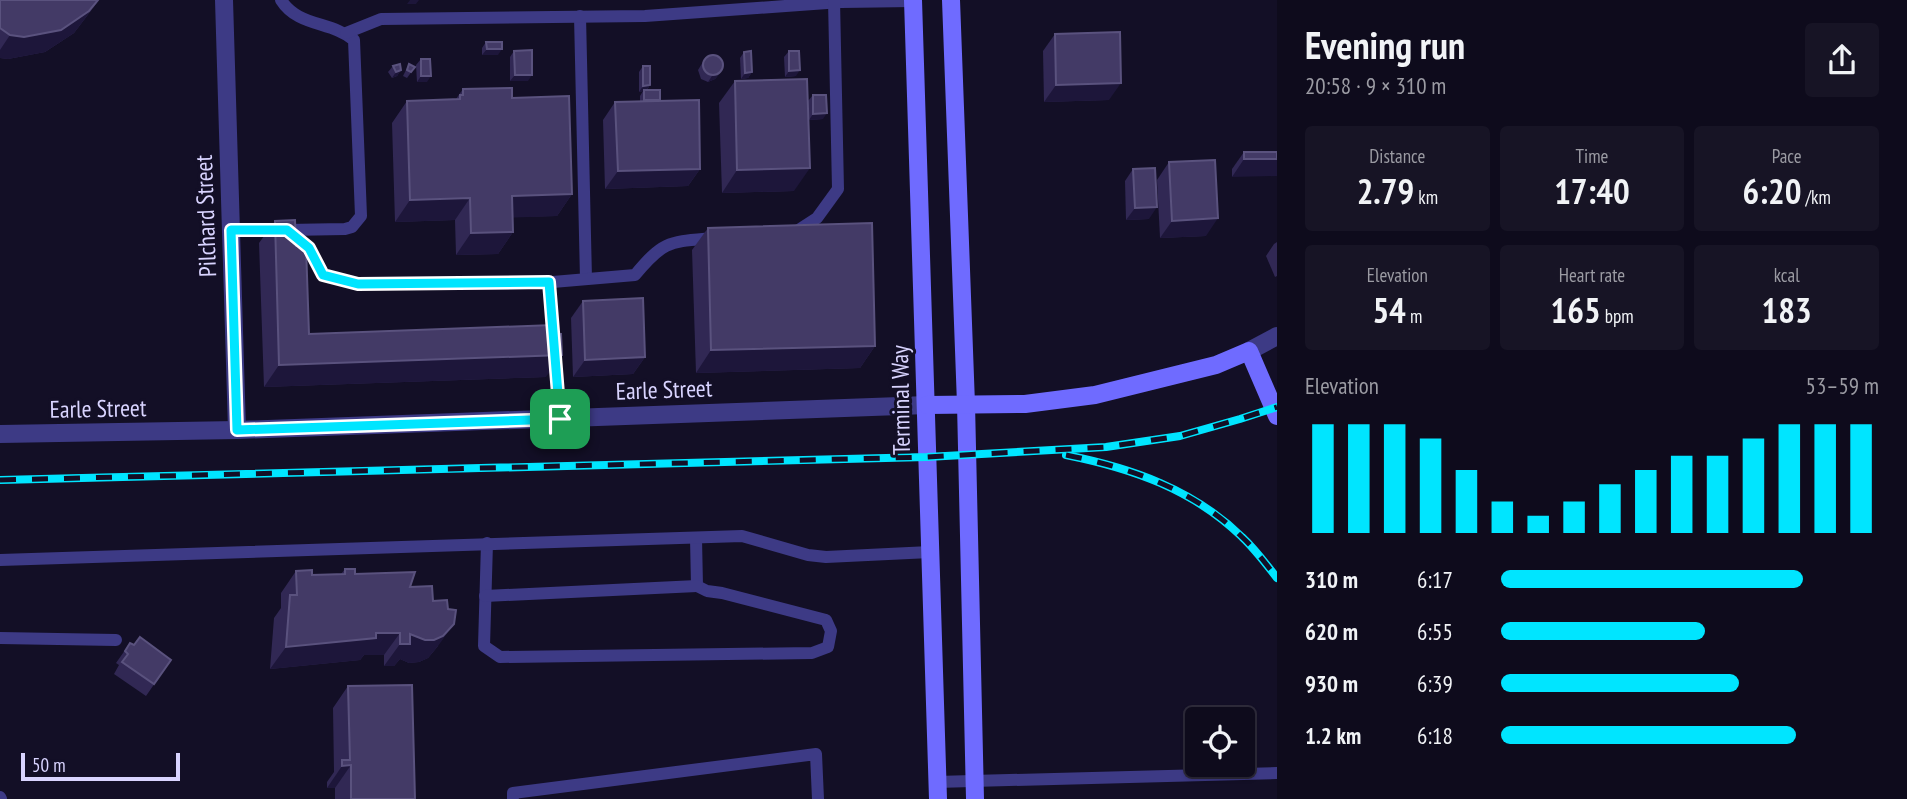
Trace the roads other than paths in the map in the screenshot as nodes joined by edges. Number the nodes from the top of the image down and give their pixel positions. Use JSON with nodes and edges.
{"nodes":[{"id":1,"x":224,"y":0,"type":"edge"},
{"id":2,"x":281,"y":0,"type":"edge"},
{"id":3,"x":951,"y":0,"type":"edge"},
{"id":4,"x":834,"y":1,"type":"edge"},
{"id":5,"x":913,"y":1,"type":"edge"},
{"id":6,"x":580,"y":16,"type":"junction"},
{"id":7,"x":346,"y":33,"type":"junction"},
{"id":8,"x":231,"y":230,"type":"junction"},
{"id":9,"x":287,"y":230,"type":"junction"},
{"id":10,"x":783,"y":232,"type":"edge"},
{"id":11,"x":727,"y":237,"type":"edge"},
{"id":12,"x":586,"y":279,"type":"junction"},
{"id":13,"x":549,"y":282,"type":"junction"},
{"id":14,"x":1277,"y":336,"type":"edge"},
{"id":15,"x":1249,"y":351,"type":"junction"},
{"id":16,"x":966,"y":404,"type":"junction"},
{"id":17,"x":927,"y":405,"type":"junction"},
{"id":18,"x":1277,"y":416,"type":"edge"},
{"id":19,"x":560,"y":419,"type":"junction"},
{"id":20,"x":237,"y":430,"type":"junction"},
{"id":21,"x":0,"y":434,"type":"edge"},
{"id":22,"x":696,"y":538,"type":"junction"},
{"id":23,"x":487,"y":543,"type":"junction"},
{"id":24,"x":930,"y":552,"type":"junction"},
{"id":25,"x":0,"y":560,"type":"edge"},
{"id":26,"x":697,"y":586,"type":"junction"},
{"id":27,"x":485,"y":596,"type":"junction"},
{"id":28,"x":0,"y":638,"type":"edge"},
{"id":29,"x":116,"y":640,"type":"dead end"},
{"id":30,"x":1277,"y":773,"type":"edge"},
{"id":31,"x":975,"y":790,"type":"edge"},
{"id":32,"x":935,"y":793,"type":"edge"},
{"id":33,"x":513,"y":799,"type":"edge"},
{"id":34,"x":818,"y":799,"type":"edge"}],
"edges":[{"from":1,"to":8,"type":"street","name":"Pilchard Street"},
{"from":2,"to":7,"type":"lane"},
{"from":3,"to":16,"type":"main road"},
{"from":4,"to":5,"type":"lane"},
{"from":4,"to":6,"type":"lane"},
{"from":4,"to":10,"type":"lane"},
{"from":5,"to":17,"type":"main road","name":"Terminal Way"},
{"from":6,"to":7,"type":"lane"},
{"from":6,"to":12,"type":"lane"},
{"from":7,"to":9,"type":"lane"},
{"from":8,"to":9,"type":"lane"},
{"from":8,"to":20,"type":"street","name":"Pilchard Street"},
{"from":9,"to":13,"type":"lane"},
{"from":11,"to":12,"type":"lane"},
{"from":12,"to":13,"type":"lane"},
{"from":13,"to":19,"type":"lane"},
{"from":14,"to":15,"type":"street","name":"Earle Street"},
{"from":15,"to":16,"type":"main road","name":"Earle Street"},
{"from":15,"to":18,"type":"main road"},
{"from":16,"to":17,"type":"main road","name":"Earle Street"},
{"from":16,"to":31,"type":"main road"},
{"from":17,"to":19,"type":"street","name":"Earle Street"},
{"from":17,"to":24,"type":"main road","name":"Terminal Way"},
{"from":19,"to":20,"type":"street","name":"Earle Street"},
{"from":20,"to":21,"type":"street","name":"Earle Street"},
{"from":22,"to":23,"type":"lane"},
{"from":22,"to":24,"type":"lane"},
{"from":22,"to":26,"type":"lane"},
{"from":23,"to":25,"type":"lane"},
{"from":23,"to":27,"type":"lane"},
{"from":24,"to":32,"type":"main road","name":"Terminal Way"},
{"from":26,"to":27,"type":"lane"},
{"from":26,"to":27,"type":"lane"},
{"from":28,"to":29,"type":"lane"},
{"from":30,"to":31,"type":"lane"},
{"from":31,"to":32,"type":"lane"},
{"from":33,"to":34,"type":"lane"}]}
